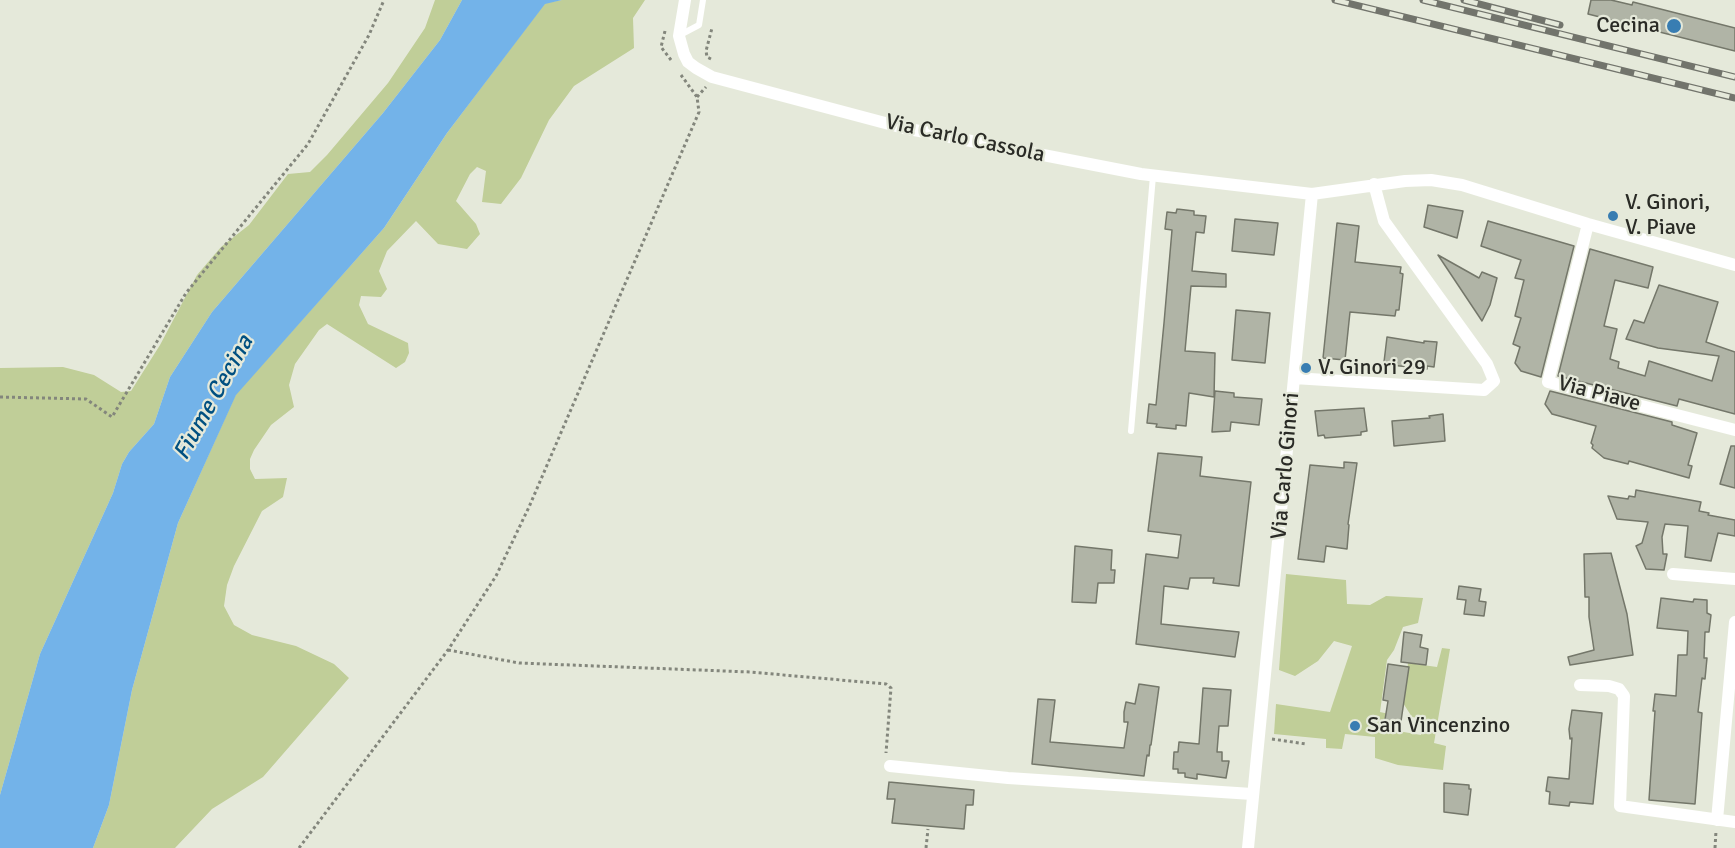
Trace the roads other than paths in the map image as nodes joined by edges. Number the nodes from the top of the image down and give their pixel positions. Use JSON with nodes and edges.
{"nodes":[{"id":1,"x":685,"y":0,"type":"edge"},
{"id":2,"x":703,"y":0,"type":"edge"},
{"id":3,"x":679,"y":36,"type":"junction"},
{"id":4,"x":1153,"y":176,"type":"junction"},
{"id":5,"x":1374,"y":184,"type":"junction"},
{"id":6,"x":1312,"y":194,"type":"junction"},
{"id":7,"x":1588,"y":225,"type":"junction"},
{"id":8,"x":1735,"y":265,"type":"edge"},
{"id":9,"x":1294,"y":378,"type":"junction"},
{"id":10,"x":1735,"y":430,"type":"edge"},
{"id":11,"x":1131,"y":432,"type":"dead end"},
{"id":12,"x":1673,"y":574,"type":"dead end"},
{"id":13,"x":1735,"y":579,"type":"edge"},
{"id":14,"x":1735,"y":622,"type":"edge"},
{"id":15,"x":1580,"y":686,"type":"dead end"},
{"id":16,"x":890,"y":766,"type":"road end"},
{"id":17,"x":1252,"y":794,"type":"junction"},
{"id":18,"x":1717,"y":820,"type":"junction"},
{"id":19,"x":1735,"y":822,"type":"edge"},
{"id":20,"x":1248,"y":848,"type":"edge"}],
"edges":[{"from":1,"to":3,"type":"street"},
{"from":2,"to":3,"type":"lane"},
{"from":3,"to":4,"type":"street","name":"Via Carlo Cassola"},
{"from":4,"to":6,"type":"street","name":"Via Carlo Cassola"},
{"from":4,"to":11,"type":"lane"},
{"from":5,"to":6,"type":"street"},
{"from":5,"to":7,"type":"street"},
{"from":5,"to":9,"type":"street"},
{"from":6,"to":9,"type":"street","name":"Via Carlo Ginori"},
{"from":7,"to":8,"type":"street"},
{"from":7,"to":10,"type":"street","name":"Via Piave"},
{"from":9,"to":17,"type":"street","name":"Via Carlo Ginori"},
{"from":12,"to":13,"type":"street"},
{"from":14,"to":18,"type":"street"},
{"from":15,"to":18,"type":"street"},
{"from":16,"to":17,"type":"street"},
{"from":17,"to":20,"type":"street","name":"Via Carlo Ginori"},
{"from":18,"to":19,"type":"street"}]}
